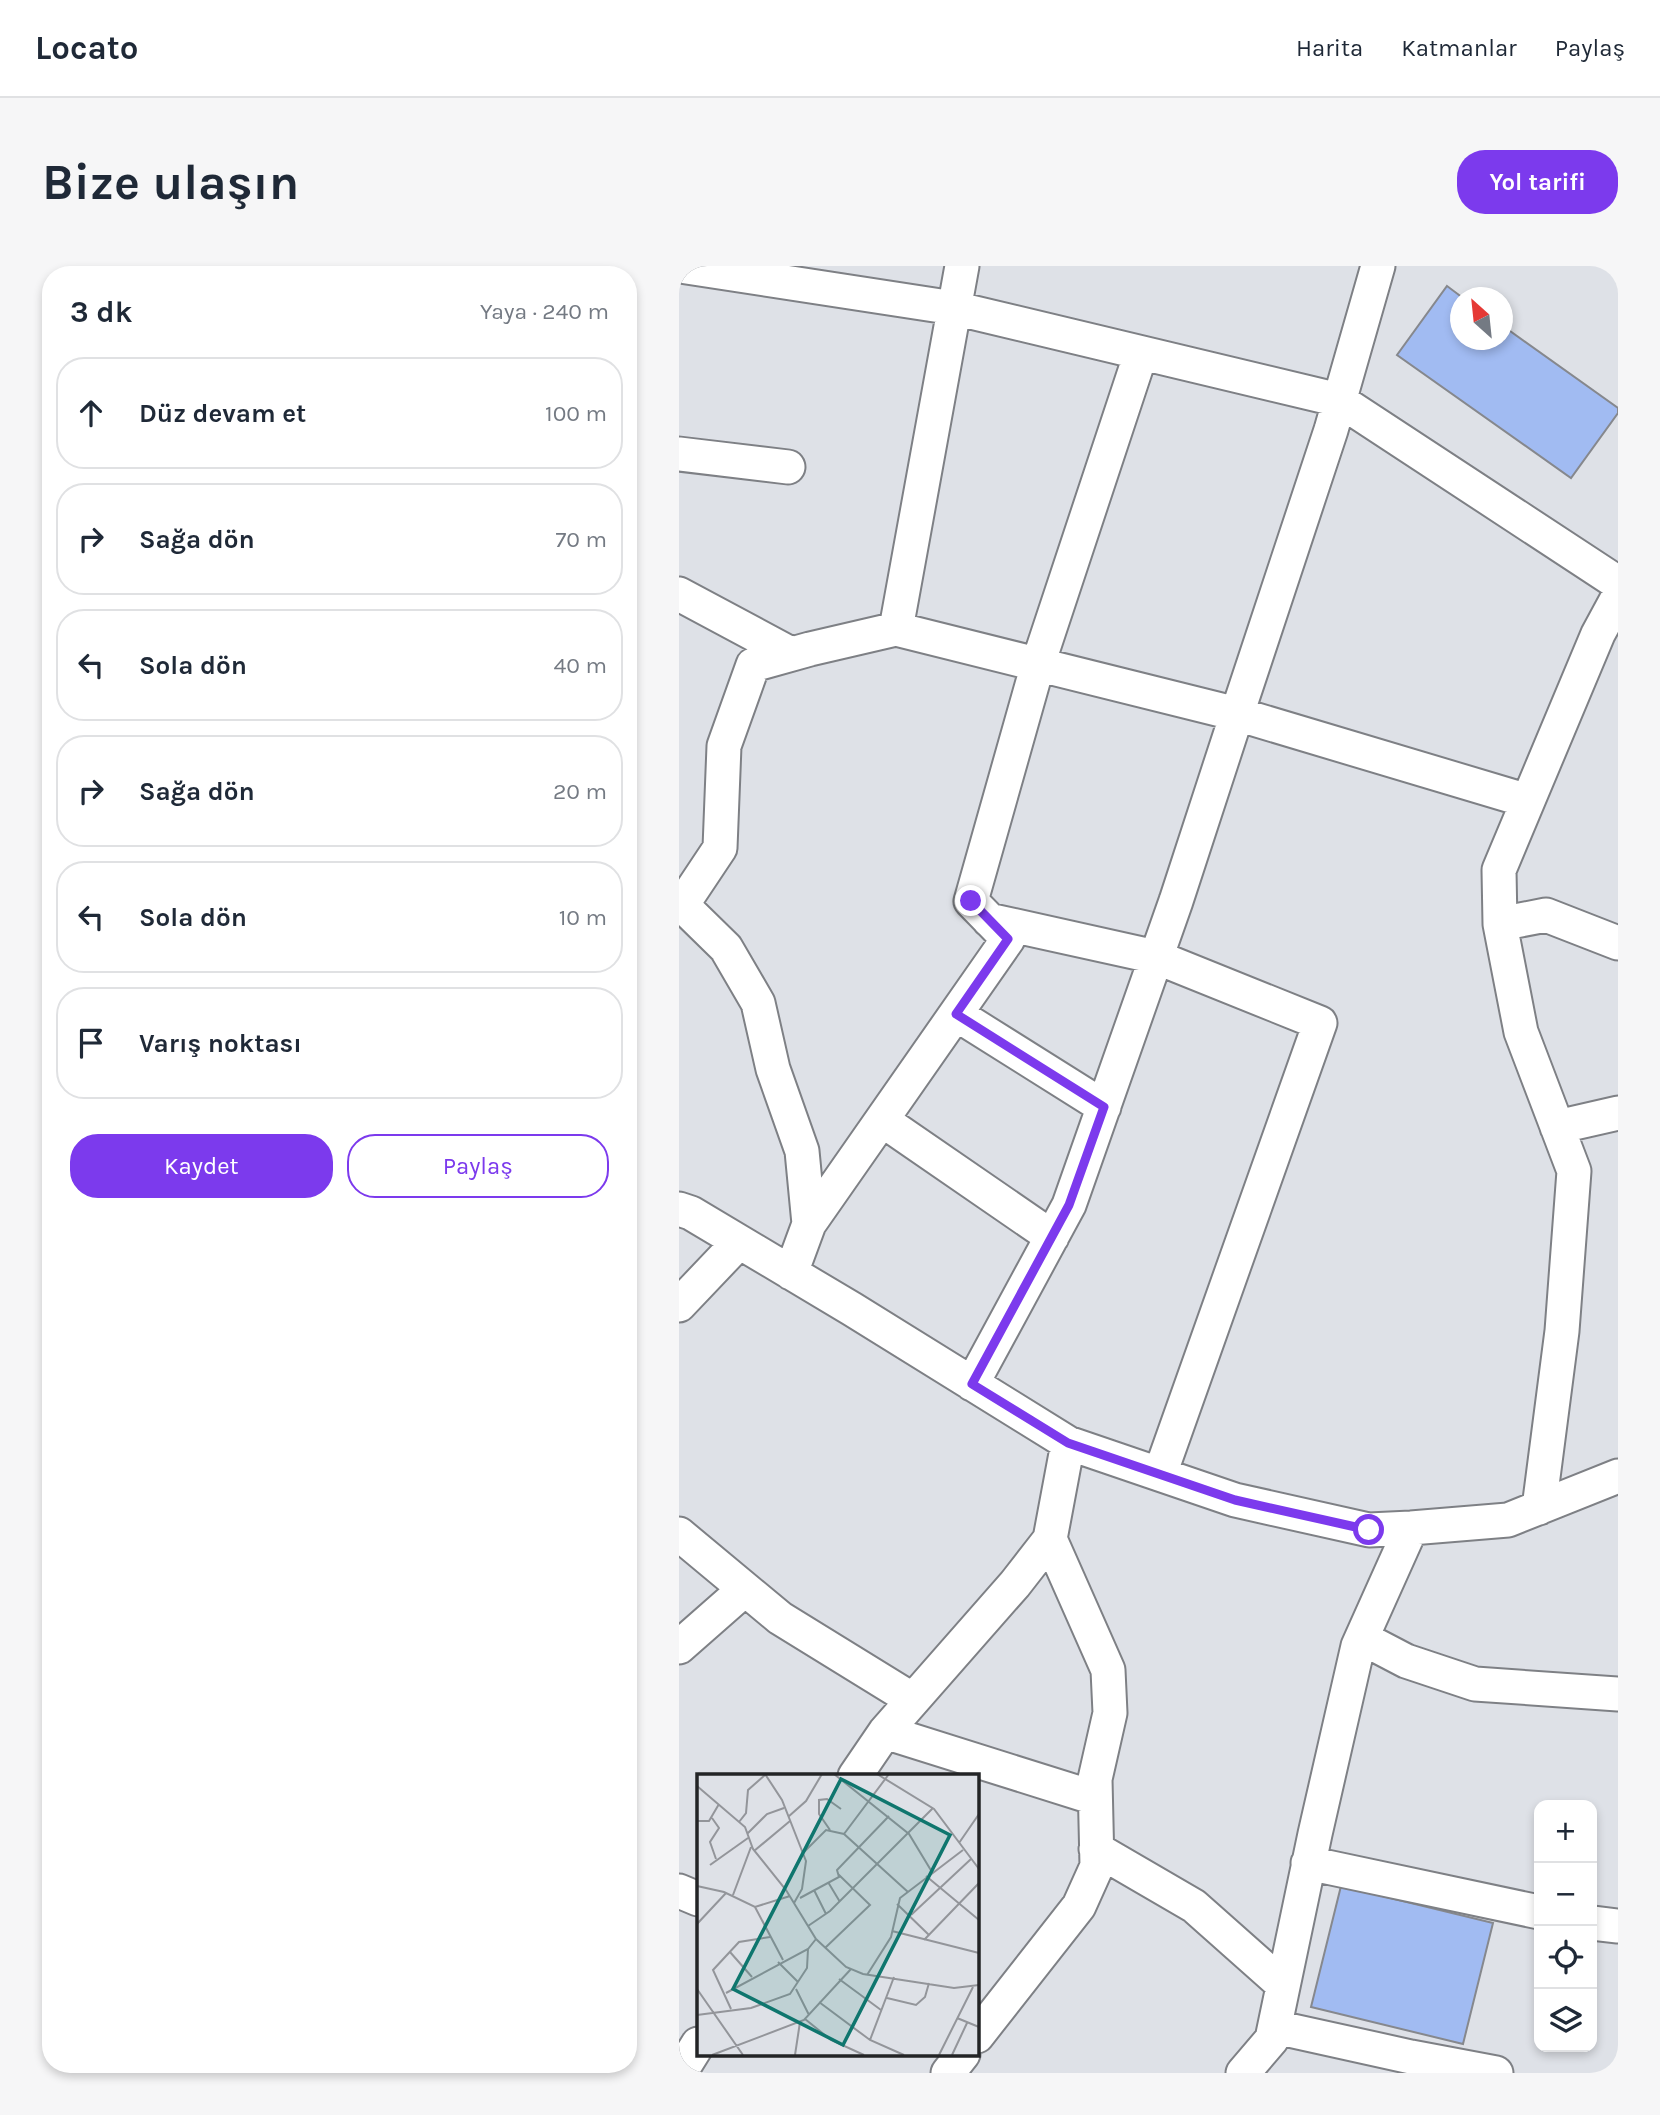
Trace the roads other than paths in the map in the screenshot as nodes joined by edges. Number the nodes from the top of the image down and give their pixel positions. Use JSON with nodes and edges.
{"nodes":[{"id":1,"x":680,"y":266,"type":"edge"},
{"id":2,"x":962,"y":266,"type":"edge"},
{"id":3,"x":1378,"y":266,"type":"edge"},
{"id":4,"x":954,"y":307,"type":"junction"},
{"id":5,"x":1141,"y":353,"type":"junction"},
{"id":6,"x":1339,"y":400,"type":"junction"},
{"id":7,"x":679,"y":454,"type":"edge"},
{"id":8,"x":788,"y":467,"type":"dead end"},
{"id":9,"x":1618,"y":583,"type":"edge"},
{"id":10,"x":679,"y":594,"type":"edge"},
{"id":11,"x":1618,"y":597,"type":"edge"},
{"id":12,"x":896,"y":629,"type":"junction"},
{"id":13,"x":1608,"y":637,"type":"edge"},
{"id":14,"x":791,"y":654,"type":"junction"},
{"id":15,"x":1038,"y":664,"type":"junction"},
{"id":16,"x":1237,"y":714,"type":"junction"},
{"id":17,"x":1528,"y":801,"type":"junction"},
{"id":18,"x":680,"y":903,"type":"edge"},
{"id":19,"x":989,"y":920,"type":"junction"},
{"id":20,"x":1500,"y":924,"type":"junction"},
{"id":21,"x":1618,"y":943,"type":"edge"},
{"id":22,"x":1156,"y":957,"type":"junction"},
{"id":23,"x":956,"y":1014,"type":"junction"},
{"id":24,"x":1104,"y":1107,"type":"junction"},
{"id":25,"x":1618,"y":1113,"type":"edge"},
{"id":26,"x":882,"y":1120,"type":"junction"},
{"id":27,"x":1557,"y":1127,"type":"junction"},
{"id":28,"x":679,"y":1209,"type":"edge"},
{"id":29,"x":809,"y":1224,"type":"junction"},
{"id":30,"x":1052,"y":1237,"type":"junction"},
{"id":31,"x":739,"y":1242,"type":"junction"},
{"id":32,"x":791,"y":1273,"type":"junction"},
{"id":33,"x":679,"y":1305,"type":"edge"},
{"id":34,"x":972,"y":1384,"type":"junction"},
{"id":35,"x":1068,"y":1443,"type":"junction"},
{"id":36,"x":1160,"y":1474,"type":"junction"},
{"id":37,"x":1618,"y":1476,"type":"edge"},
{"id":38,"x":1539,"y":1508,"type":"junction"},
{"id":39,"x":1411,"y":1528,"type":"junction"},
{"id":40,"x":679,"y":1534,"type":"edge"},
{"id":41,"x":1050,"y":1539,"type":"junction"},
{"id":42,"x":744,"y":1589,"type":"junction"},
{"id":43,"x":1362,"y":1638,"type":"junction"},
{"id":44,"x":679,"y":1647,"type":"edge"},
{"id":45,"x":1618,"y":1694,"type":"edge"},
{"id":46,"x":913,"y":1700,"type":"junction"},
{"id":47,"x":885,"y":1732,"type":"junction"},
{"id":48,"x":856,"y":1774,"type":"edge"},
{"id":49,"x":1095,"y":1798,"type":"junction"},
{"id":50,"x":1096,"y":1849,"type":"junction"},
{"id":51,"x":1308,"y":1863,"type":"junction"},
{"id":52,"x":679,"y":1891,"type":"edge"},
{"id":53,"x":697,"y":1899,"type":"edge"},
{"id":54,"x":1534,"y":1911,"type":"edge"},
{"id":55,"x":1597,"y":1924,"type":"edge"},
{"id":56,"x":1618,"y":1926,"type":"edge"},
{"id":57,"x":1283,"y":1985,"type":"junction"},
{"id":58,"x":1275,"y":2027,"type":"junction"},
{"id":59,"x":978,"y":2035,"type":"edge"},
{"id":60,"x":697,"y":2046,"type":"edge"},
{"id":61,"x":961,"y":2056,"type":"edge"},
{"id":62,"x":1249,"y":2070,"type":"edge"},
{"id":63,"x":680,"y":2073,"type":"edge"},
{"id":64,"x":948,"y":2073,"type":"edge"},
{"id":65,"x":1496,"y":2073,"type":"edge"}],
"edges":[{"from":1,"to":4,"type":"street"},
{"from":2,"to":4,"type":"street"},
{"from":3,"to":6,"type":"street"},
{"from":4,"to":5,"type":"street"},
{"from":4,"to":12,"type":"street"},
{"from":5,"to":6,"type":"street"},
{"from":5,"to":15,"type":"street"},
{"from":6,"to":9,"type":"street"},
{"from":6,"to":16,"type":"street"},
{"from":7,"to":8,"type":"street"},
{"from":10,"to":14,"type":"street"},
{"from":11,"to":13,"type":"street"},
{"from":12,"to":14,"type":"street"},
{"from":12,"to":15,"type":"street"},
{"from":13,"to":17,"type":"street"},
{"from":14,"to":18,"type":"street"},
{"from":15,"to":16,"type":"street"},
{"from":15,"to":19,"type":"street"},
{"from":16,"to":17,"type":"street"},
{"from":16,"to":22,"type":"street"},
{"from":17,"to":20,"type":"street"},
{"from":18,"to":29,"type":"street"},
{"from":19,"to":22,"type":"street"},
{"from":19,"to":23,"type":"street"},
{"from":20,"to":21,"type":"street"},
{"from":20,"to":27,"type":"street"},
{"from":22,"to":24,"type":"street"},
{"from":22,"to":36,"type":"street"},
{"from":23,"to":24,"type":"street"},
{"from":23,"to":26,"type":"street"},
{"from":24,"to":30,"type":"street"},
{"from":25,"to":27,"type":"street"},
{"from":26,"to":29,"type":"street"},
{"from":26,"to":30,"type":"street"},
{"from":27,"to":38,"type":"street"},
{"from":28,"to":31,"type":"street"},
{"from":29,"to":32,"type":"street"},
{"from":30,"to":34,"type":"street"},
{"from":31,"to":32,"type":"street"},
{"from":31,"to":33,"type":"street"},
{"from":32,"to":34,"type":"street"},
{"from":34,"to":35,"type":"street"},
{"from":35,"to":36,"type":"street"},
{"from":35,"to":41,"type":"street"},
{"from":36,"to":39,"type":"street"},
{"from":37,"to":38,"type":"street"},
{"from":38,"to":39,"type":"street"},
{"from":39,"to":43,"type":"street"},
{"from":40,"to":42,"type":"street"},
{"from":41,"to":46,"type":"street"},
{"from":41,"to":49,"type":"street"},
{"from":42,"to":44,"type":"street"},
{"from":42,"to":46,"type":"street"},
{"from":43,"to":45,"type":"street"},
{"from":43,"to":51,"type":"street"},
{"from":46,"to":47,"type":"street"},
{"from":47,"to":48,"type":"street"},
{"from":47,"to":49,"type":"street"},
{"from":49,"to":50,"type":"street"},
{"from":50,"to":57,"type":"street"},
{"from":50,"to":59,"type":"street"},
{"from":51,"to":54,"type":"street"},
{"from":51,"to":57,"type":"street"},
{"from":52,"to":53,"type":"street"},
{"from":55,"to":56,"type":"street"},
{"from":57,"to":58,"type":"street"},
{"from":58,"to":62,"type":"street"},
{"from":58,"to":65,"type":"street"},
{"from":60,"to":63,"type":"street"},
{"from":61,"to":64,"type":"street"}]}
